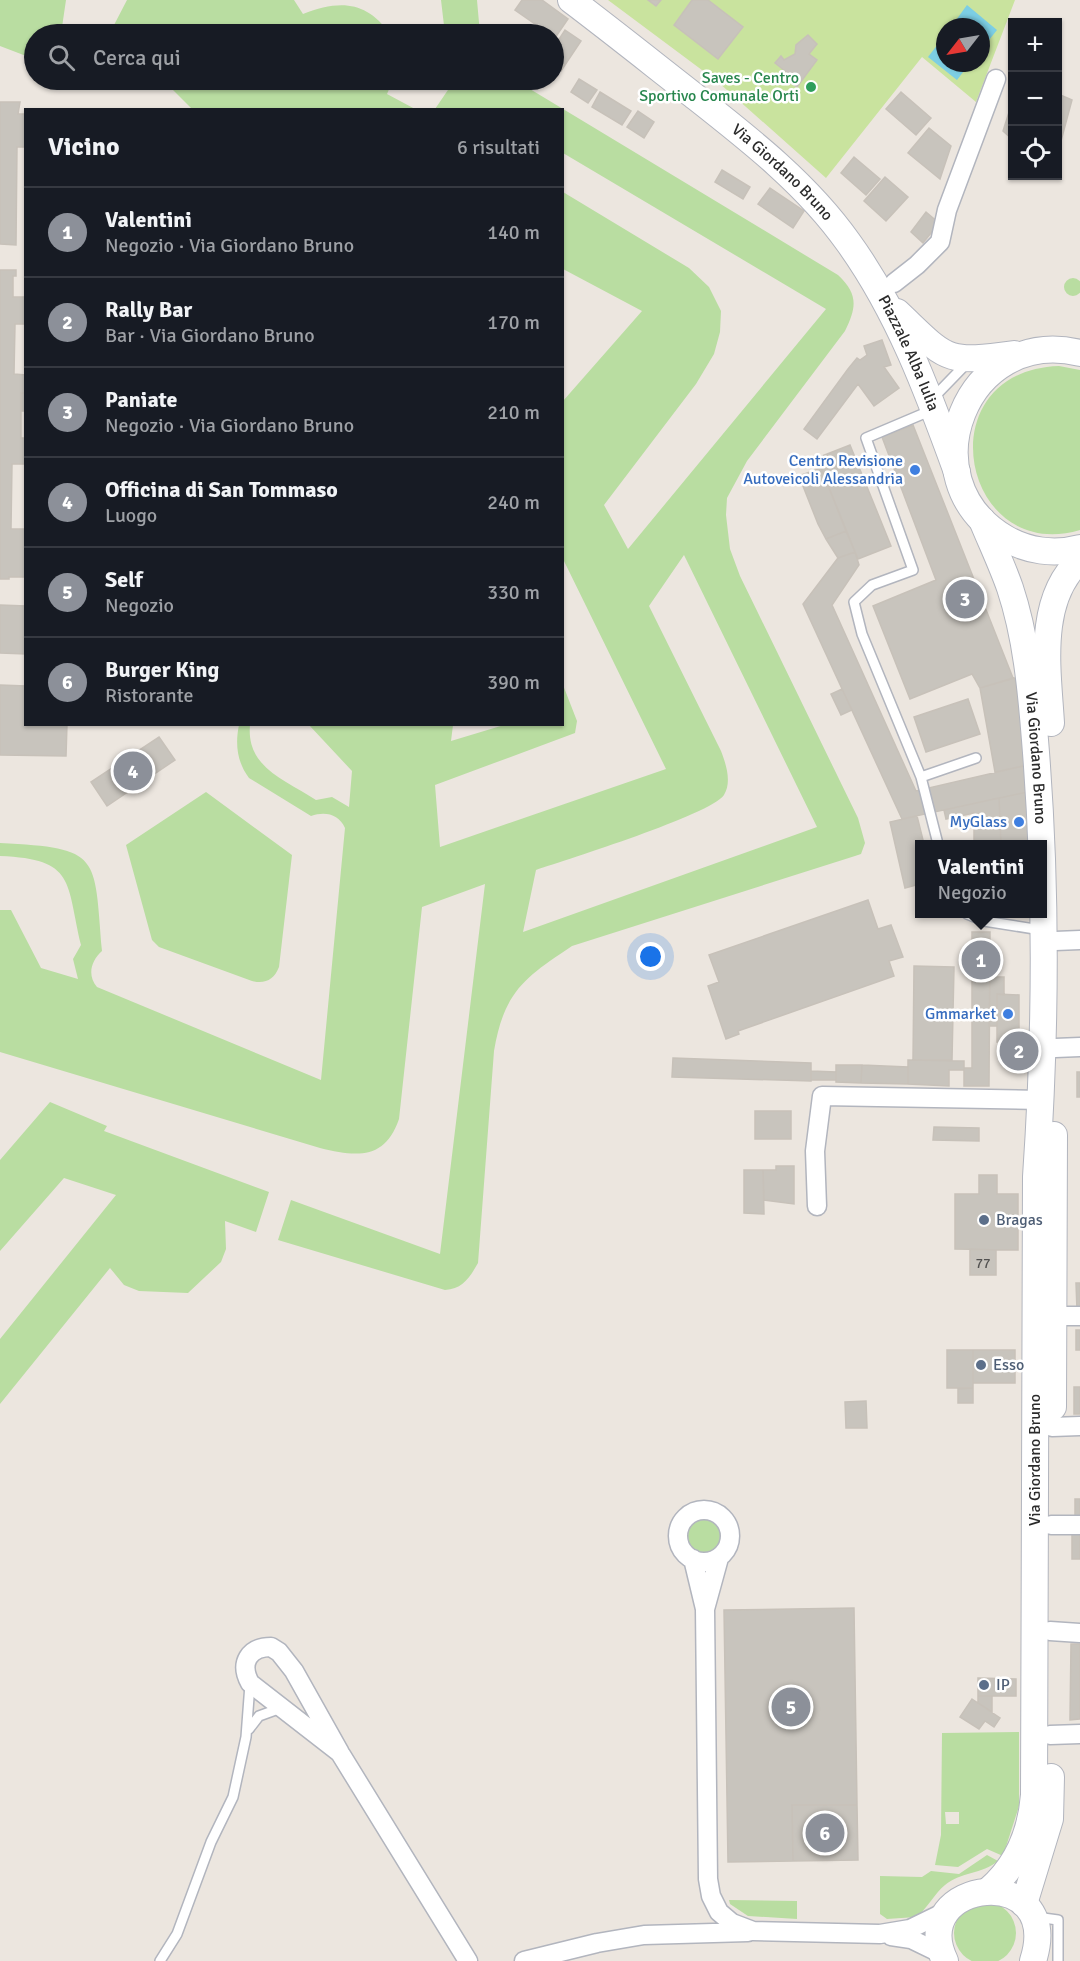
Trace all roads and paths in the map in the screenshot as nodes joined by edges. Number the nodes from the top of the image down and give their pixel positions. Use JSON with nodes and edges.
{"nodes":[{"id":1,"x":571,"y":0,"type":"edge"},
{"id":2,"x":996,"y":79,"type":"dead end"},
{"id":3,"x":890,"y":292,"type":"junction"},
{"id":4,"x":1042,"y":350,"type":"junction"},
{"id":5,"x":1080,"y":353,"type":"edge"},
{"id":6,"x":978,"y":359,"type":"junction"},
{"id":7,"x":931,"y":401,"type":"junction"},
{"id":8,"x":957,"y":472,"type":"junction"},
{"id":9,"x":982,"y":520,"type":"junction"},
{"id":10,"x":1080,"y":549,"type":"edge"},
{"id":11,"x":1080,"y":560,"type":"edge"},
{"id":12,"x":976,"y":758,"type":"dead end"},
{"id":13,"x":921,"y":777,"type":"junction"},
{"id":14,"x":937,"y":840,"type":"edge"},
{"id":15,"x":1046,"y":840,"type":"edge"},
{"id":16,"x":1047,"y":848,"type":"edge"},
{"id":17,"x":977,"y":918,"type":"edge"},
{"id":18,"x":1060,"y":937,"type":"edge"},
{"id":19,"x":1080,"y":1047,"type":"edge"},
{"id":20,"x":1055,"y":1048,"type":"junction"},
{"id":21,"x":1041,"y":1100,"type":"junction"},
{"id":22,"x":817,"y":1206,"type":"dead end"},
{"id":23,"x":1053,"y":1316,"type":"junction"},
{"id":24,"x":1080,"y":1316,"type":"edge"},
{"id":25,"x":1080,"y":1426,"type":"edge"},
{"id":26,"x":1052,"y":1427,"type":"junction"},
{"id":27,"x":1052,"y":1525,"type":"junction"},
{"id":28,"x":1080,"y":1525,"type":"edge"},
{"id":29,"x":719,"y":1558,"type":"junction"},
{"id":30,"x":693,"y":1559,"type":"junction"},
{"id":31,"x":705,"y":1609,"type":"junction"},
{"id":32,"x":1050,"y":1631,"type":"junction"},
{"id":33,"x":1080,"y":1633,"type":"edge"},
{"id":34,"x":250,"y":1683,"type":"junction"},
{"id":35,"x":281,"y":1708,"type":"junction"},
{"id":36,"x":1080,"y":1734,"type":"edge"},
{"id":37,"x":1050,"y":1735,"type":"junction"},
{"id":38,"x":246,"y":1737,"type":"junction"},
{"id":39,"x":340,"y":1753,"type":"junction"},
{"id":40,"x":989,"y":1890,"type":"junction"},
{"id":41,"x":949,"y":1910,"type":"junction"},
{"id":42,"x":1028,"y":1910,"type":"junction"},
{"id":43,"x":753,"y":1931,"type":"junction"},
{"id":44,"x":880,"y":1934,"type":"junction"},
{"id":45,"x":944,"y":1957,"type":"edge"},
{"id":46,"x":160,"y":1961,"type":"edge"},
{"id":47,"x":468,"y":1961,"type":"edge"},
{"id":48,"x":524,"y":1961,"type":"edge"},
{"id":49,"x":1033,"y":1961,"type":"edge"},
{"id":50,"x":1059,"y":1961,"type":"edge"}],
"edges":[{"from":1,"to":3,"type":"main road","name":"Via Giordano Bruno"},
{"from":2,"to":3,"type":"street"},
{"from":3,"to":6,"type":"main road","name":"Piazzale Alba Iulia"},
{"from":3,"to":7,"type":"main road","name":"Piazzale Alba Iulia"},
{"from":4,"to":5,"type":"main road","name":"Piazzale Alba Iulia"},
{"from":4,"to":6,"type":"main road","name":"Piazzale Alba Iulia"},
{"from":4,"to":8,"type":"main road","name":"Piazzale Alba Iulia"},
{"from":6,"to":7,"type":"lane"},
{"from":7,"to":8,"type":"main road","name":"Piazzale Alba Iulia"},
{"from":7,"to":13,"type":"lane"},
{"from":8,"to":9,"type":"main road","name":"Piazzale Alba Iulia"},
{"from":9,"to":10,"type":"main road","name":"Piazzale Alba Iulia"},
{"from":9,"to":15,"type":"main road","name":"Via Giordano Bruno"},
{"from":11,"to":18,"type":"main road","name":"Via Giordano Bruno"},
{"from":12,"to":13,"type":"lane"},
{"from":13,"to":14,"type":"lane"},
{"from":16,"to":18,"type":"main road","name":"Via Giordano Bruno"},
{"from":17,"to":18,"type":"lane"},
{"from":18,"to":20,"type":"main road","name":"Via Giordano Bruno"},
{"from":18,"to":21,"type":"main road","name":"Via Giordano Bruno"},
{"from":19,"to":20,"type":"street"},
{"from":20,"to":23,"type":"main road","name":"Via Giordano Bruno"},
{"from":21,"to":22,"type":"street"},
{"from":21,"to":40,"type":"main road","name":"Via Giordano Bruno"},
{"from":23,"to":24,"type":"street"},
{"from":23,"to":26,"type":"main road","name":"Via Giordano Bruno"},
{"from":25,"to":26,"type":"street"},
{"from":26,"to":27,"type":"main road","name":"Via Giordano Bruno"},
{"from":27,"to":28,"type":"street"},
{"from":27,"to":32,"type":"main road","name":"Via Giordano Bruno"},
{"from":29,"to":30,"type":"street"},
{"from":29,"to":30,"type":"street"},
{"from":29,"to":31,"type":"street"},
{"from":30,"to":31,"type":"street"},
{"from":31,"to":43,"type":"street"},
{"from":32,"to":33,"type":"street"},
{"from":32,"to":37,"type":"main road","name":"Via Giordano Bruno"},
{"from":34,"to":35,"type":"street"},
{"from":34,"to":38,"type":"lane"},
{"from":34,"to":39,"type":"street"},
{"from":35,"to":38,"type":"lane"},
{"from":35,"to":39,"type":"street"},
{"from":36,"to":37,"type":"street"},
{"from":37,"to":42,"type":"main road","name":"Via Giordano Bruno"},
{"from":38,"to":46,"type":"lane"},
{"from":39,"to":47,"type":"street"},
{"from":40,"to":41,"type":"main road"},
{"from":40,"to":42,"type":"main road"},
{"from":41,"to":44,"type":"street"},
{"from":41,"to":45,"type":"main road"},
{"from":42,"to":49,"type":"main road","name":"Via Giordano Bruno"},
{"from":42,"to":50,"type":"lane"},
{"from":43,"to":44,"type":"street"},
{"from":43,"to":48,"type":"street"},
{"from":44,"to":45,"type":"street"}]}
